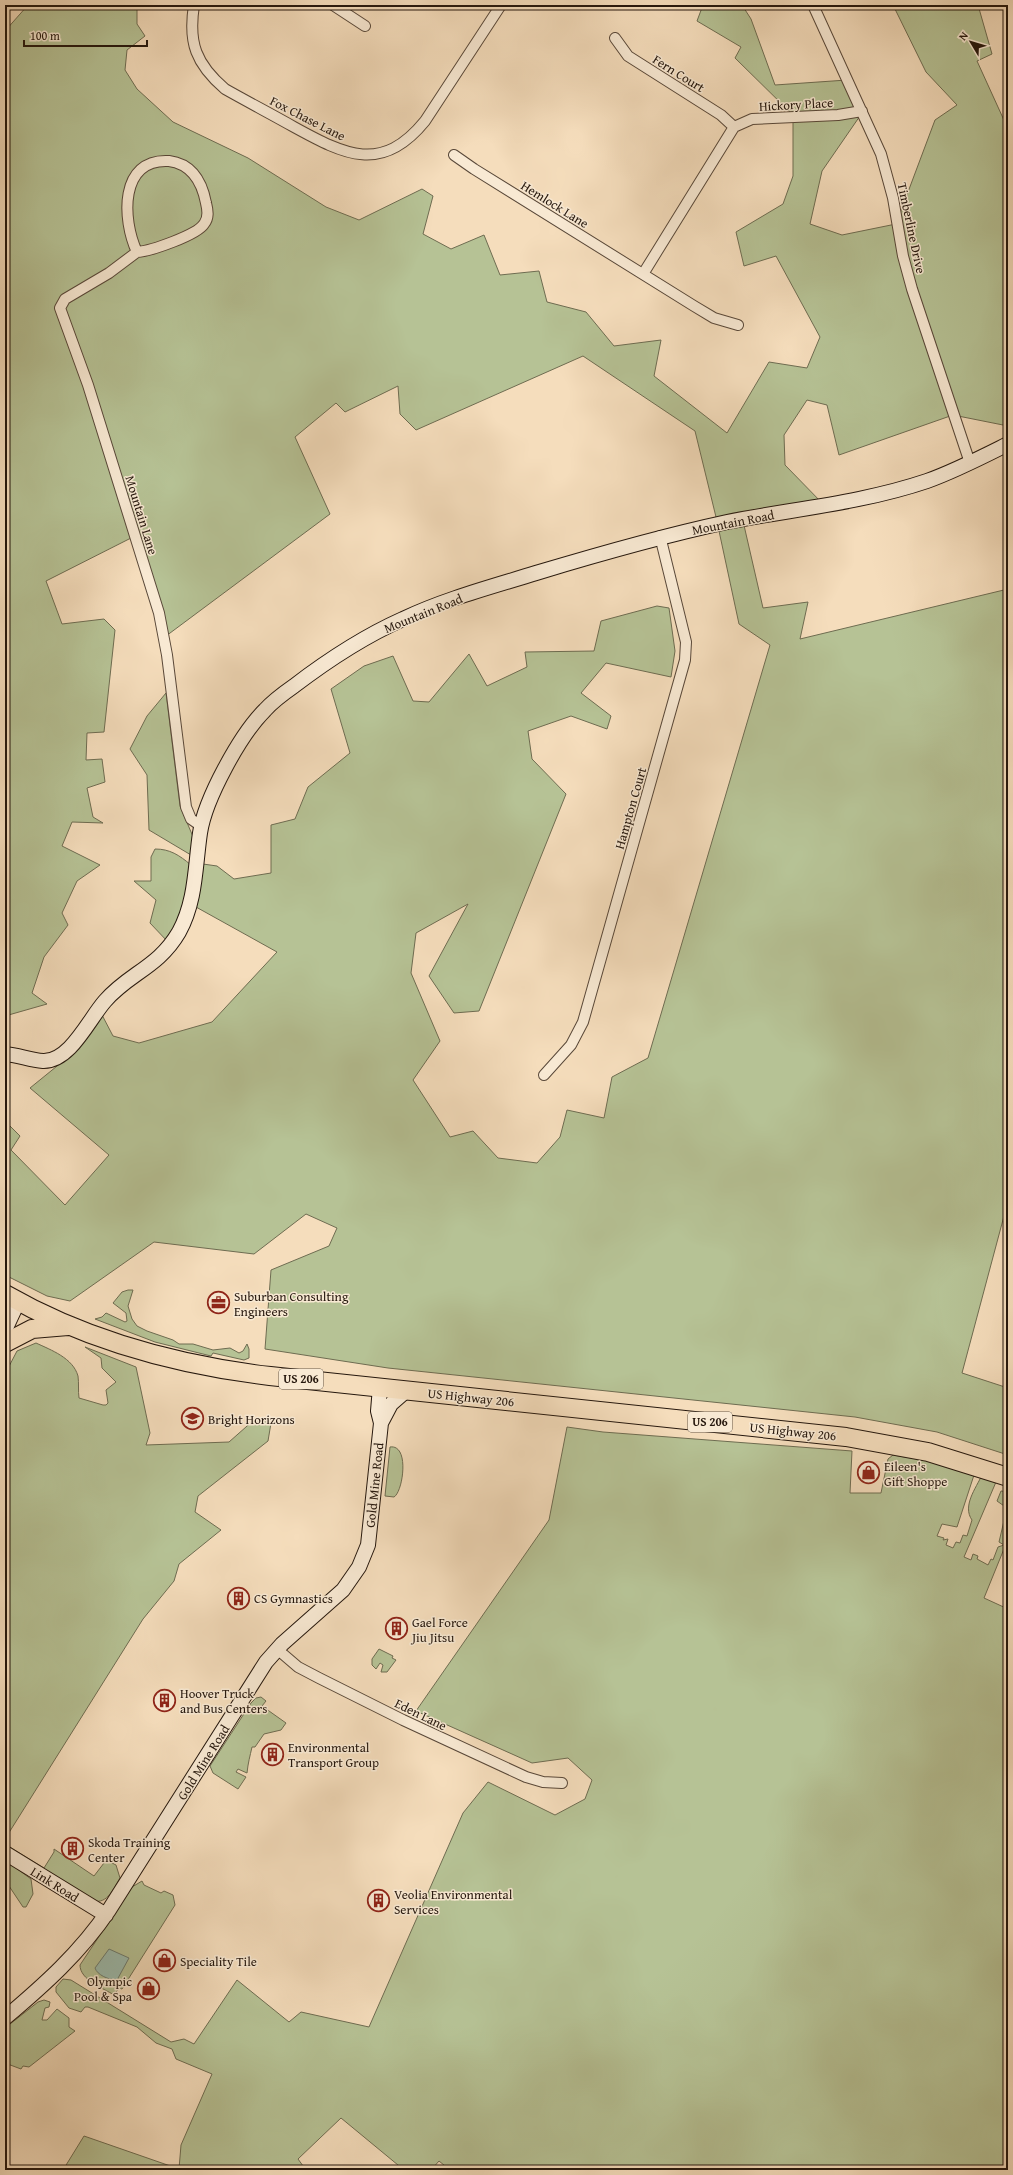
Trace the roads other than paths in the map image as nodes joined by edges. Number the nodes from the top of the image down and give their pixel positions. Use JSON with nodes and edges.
{"nodes":[{"id":1,"x":194,"y":5,"type":"edge"},
{"id":2,"x":333,"y":5,"type":"edge"},
{"id":3,"x":501,"y":5,"type":"edge"},
{"id":4,"x":814,"y":5,"type":"edge"},
{"id":5,"x":365,"y":26,"type":"dead end"},
{"id":6,"x":615,"y":38,"type":"dead end"},
{"id":7,"x":862,"y":111,"type":"junction"},
{"id":8,"x":734,"y":128,"type":"junction"},
{"id":9,"x":454,"y":154,"type":"dead end"},
{"id":10,"x":137,"y":252,"type":"junction"},
{"id":11,"x":642,"y":274,"type":"junction"},
{"id":12,"x":738,"y":325,"type":"dead end"},
{"id":13,"x":1008,"y":444,"type":"edge"},
{"id":14,"x":970,"y":463,"type":"junction"},
{"id":15,"x":660,"y":536,"type":"junction"},
{"id":16,"x":201,"y":826,"type":"junction"},
{"id":17,"x":5,"y":1054,"type":"edge"},
{"id":18,"x":544,"y":1075,"type":"dead end"},
{"id":19,"x":12,"y":1298,"type":"edge"},
{"id":20,"x":71,"y":1326,"type":"junction"},
{"id":21,"x":5,"y":1330,"type":"edge"},
{"id":22,"x":5,"y":1343,"type":"edge"},
{"id":23,"x":380,"y":1387,"type":"junction"},
{"id":24,"x":407,"y":1390,"type":"junction"},
{"id":25,"x":381,"y":1423,"type":"junction"},
{"id":26,"x":1008,"y":1477,"type":"edge"},
{"id":27,"x":277,"y":1649,"type":"junction"},
{"id":28,"x":562,"y":1783,"type":"dead end"},
{"id":29,"x":5,"y":1853,"type":"edge"},
{"id":30,"x":106,"y":1915,"type":"junction"},
{"id":31,"x":5,"y":2018,"type":"edge"}],
"edges":[{"from":1,"to":3,"type":"street","name":"Fox Chase Lane"},
{"from":2,"to":5,"type":"street"},
{"from":4,"to":7,"type":"street","name":"Timberline Drive"},
{"from":6,"to":8,"type":"street","name":"Fern Court"},
{"from":7,"to":8,"type":"street","name":"Hickory Place"},
{"from":7,"to":14,"type":"street","name":"Timberline Drive"},
{"from":8,"to":11,"type":"street"},
{"from":9,"to":11,"type":"street","name":"Hemlock Lane"},
{"from":10,"to":10,"type":"street"},
{"from":10,"to":16,"type":"street","name":"Mountain Lane"},
{"from":11,"to":12,"type":"street","name":"Hemlock Lane"},
{"from":13,"to":14,"type":"street","name":"Mountain Road"},
{"from":14,"to":15,"type":"street","name":"Mountain Road"},
{"from":15,"to":16,"type":"street","name":"Mountain Road"},
{"from":15,"to":18,"type":"street","name":"Hampton Court"},
{"from":16,"to":17,"type":"street","name":"Mountain Road"},
{"from":19,"to":20,"type":"highway","number":"US 206"},
{"from":19,"to":21,"type":"street"},
{"from":20,"to":22,"type":"highway"},
{"from":20,"to":23,"type":"highway","number":"US 206"},
{"from":23,"to":24,"type":"highway","number":"US 206"},
{"from":23,"to":25,"type":"street","name":"Gold Mine Road"},
{"from":24,"to":25,"type":"street","name":"Gold Mine Road"},
{"from":24,"to":26,"type":"highway","name":"US Highway 206","number":"US 206"},
{"from":25,"to":27,"type":"street","name":"Gold Mine Road"},
{"from":27,"to":28,"type":"street","name":"Eden Lane"},
{"from":27,"to":30,"type":"street","name":"Gold Mine Road"},
{"from":29,"to":30,"type":"street","name":"Link Road"},
{"from":30,"to":31,"type":"street","name":"Gold Mine Road"}]}
